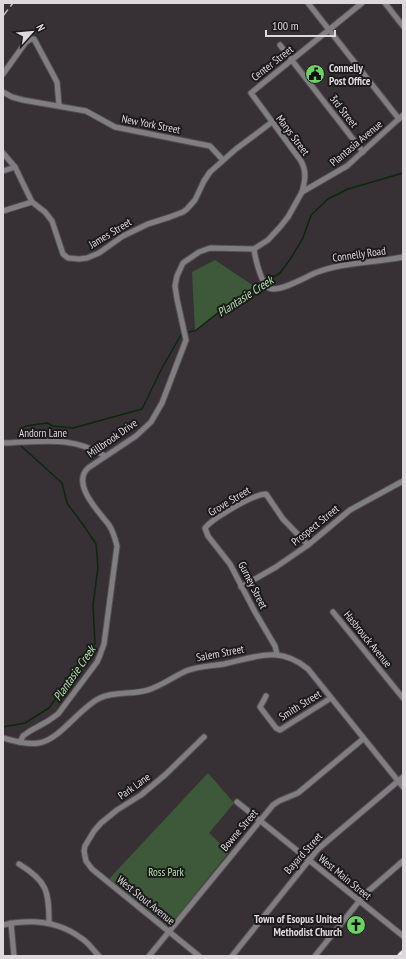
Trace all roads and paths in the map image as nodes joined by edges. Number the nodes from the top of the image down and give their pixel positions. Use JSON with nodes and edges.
{"nodes":[{"id":1,"x":308,"y":3,"type":"edge"},
{"id":2,"x":362,"y":3,"type":"edge"},
{"id":3,"x":385,"y":3,"type":"edge"},
{"id":4,"x":403,"y":26,"type":"edge"},
{"id":5,"x":329,"y":30,"type":"junction"},
{"id":6,"x":280,"y":45,"type":"dead end"},
{"id":7,"x":292,"y":61,"type":"junction"},
{"id":8,"x":3,"y":74,"type":"edge"},
{"id":9,"x":3,"y":92,"type":"edge"},
{"id":10,"x":251,"y":93,"type":"joint"},
{"id":11,"x":60,"y":105,"type":"junction"},
{"id":12,"x":401,"y":117,"type":"edge"},
{"id":13,"x":272,"y":122,"type":"junction"},
{"id":14,"x":363,"y":152,"type":"junction"},
{"id":15,"x":3,"y":153,"type":"edge"},
{"id":16,"x":223,"y":160,"type":"junction"},
{"id":17,"x":15,"y":167,"type":"junction"},
{"id":18,"x":3,"y":171,"type":"edge"},
{"id":19,"x":302,"y":192,"type":"junction"},
{"id":20,"x":32,"y":202,"type":"junction"},
{"id":21,"x":3,"y":211,"type":"edge"},
{"id":22,"x":254,"y":248,"type":"junction"},
{"id":23,"x":403,"y":257,"type":"edge"},
{"id":24,"x":3,"y":443,"type":"edge"},
{"id":25,"x":104,"y":456,"type":"junction"},
{"id":26,"x":403,"y":481,"type":"edge"},
{"id":27,"x":205,"y":528,"type":"joint"},
{"id":28,"x":308,"y":545,"type":"junction"},
{"id":29,"x":242,"y":586,"type":"junction"},
{"id":30,"x":333,"y":612,"type":"dead end"},
{"id":31,"x":277,"y":654,"type":"junction"},
{"id":32,"x":266,"y":696,"type":"dead end"},
{"id":33,"x":331,"y":698,"type":"junction"},
{"id":34,"x":403,"y":698,"type":"edge"},
{"id":35,"x":204,"y":737,"type":"dead end"},
{"id":36,"x":3,"y":738,"type":"edge"},
{"id":37,"x":363,"y":739,"type":"junction"},
{"id":38,"x":20,"y":742,"type":"junction"},
{"id":39,"x":403,"y":777,"type":"edge"},
{"id":40,"x":398,"y":781,"type":"junction"},
{"id":41,"x":403,"y":786,"type":"edge"},
{"id":42,"x":237,"y":802,"type":"dead end"},
{"id":43,"x":260,"y":820,"type":"junction"},
{"id":44,"x":85,"y":856,"type":"joint"},
{"id":45,"x":309,"y":860,"type":"junction"},
{"id":46,"x":403,"y":861,"type":"edge"},
{"id":47,"x":19,"y":864,"type":"dead end"},
{"id":48,"x":359,"y":901,"type":"junction"},
{"id":49,"x":11,"y":923,"type":"junction"},
{"id":50,"x":49,"y":923,"type":"junction"},
{"id":51,"x":3,"y":925,"type":"edge"},
{"id":52,"x":169,"y":931,"type":"junction"},
{"id":53,"x":403,"y":936,"type":"edge"},
{"id":54,"x":14,"y":956,"type":"edge"},
{"id":55,"x":99,"y":956,"type":"edge"},
{"id":56,"x":149,"y":956,"type":"edge"},
{"id":57,"x":199,"y":956,"type":"edge"},
{"id":58,"x":232,"y":956,"type":"edge"},
{"id":59,"x":315,"y":956,"type":"edge"}],
"edges":[{"from":1,"to":5,"type":"street"},
{"from":2,"to":5,"type":"street","name":"Center Street"},
{"from":3,"to":4,"type":"street"},
{"from":5,"to":7,"type":"street","name":"Center Street"},
{"from":5,"to":12,"type":"street"},
{"from":6,"to":7,"type":"street","name":"3rd Street"},
{"from":7,"to":10,"type":"street","name":"Center Street"},
{"from":7,"to":14,"type":"street","name":"3rd Street"},
{"from":8,"to":11,"type":"street"},
{"from":9,"to":11,"type":"street","name":"New York Street"},
{"from":10,"to":13,"type":"street","name":"Marys Street"},
{"from":11,"to":16,"type":"street","name":"New York Street"},
{"from":12,"to":14,"type":"street","name":"Plantasia Avenue"},
{"from":13,"to":16,"type":"street","name":"James Street"},
{"from":13,"to":19,"type":"street","name":"Marys Street"},
{"from":14,"to":19,"type":"street","name":"Plantasia Avenue"},
{"from":15,"to":17,"type":"street","name":"James Street"},
{"from":16,"to":20,"type":"street","name":"James Street"},
{"from":17,"to":18,"type":"street"},
{"from":17,"to":20,"type":"street","name":"James Street"},
{"from":19,"to":22,"type":"street"},
{"from":20,"to":21,"type":"street"},
{"from":22,"to":23,"type":"street","name":"Connelly Road"},
{"from":22,"to":25,"type":"street","name":"Millbrook Drive"},
{"from":24,"to":25,"type":"street","name":"Andorn Lane"},
{"from":25,"to":38,"type":"street","name":"Millbrook Drive"},
{"from":26,"to":28,"type":"street","name":"Prospect Street"},
{"from":27,"to":28,"type":"street","name":"Grove Street"},
{"from":27,"to":29,"type":"street","name":"Gurney Street"},
{"from":28,"to":29,"type":"street","name":"Prospect Street"},
{"from":29,"to":31,"type":"street","name":"Gurney Street"},
{"from":30,"to":34,"type":"street","name":"Hasbrouck Avenue"},
{"from":31,"to":33,"type":"street","name":"Salem Street"},
{"from":31,"to":38,"type":"street","name":"Salem Street"},
{"from":32,"to":33,"type":"street","name":"Smith Street"},
{"from":33,"to":37,"type":"street","name":"Salem Street"},
{"from":35,"to":44,"type":"street","name":"Park Lane"},
{"from":36,"to":38,"type":"street","name":"Salem Street"},
{"from":37,"to":40,"type":"street","name":"Salem Street"},
{"from":37,"to":43,"type":"street","name":"Bowne Street"},
{"from":39,"to":40,"type":"street","name":"Bayard Street"},
{"from":40,"to":41,"type":"street","name":"Salem Street"},
{"from":40,"to":45,"type":"street","name":"Bayard Street"},
{"from":42,"to":43,"type":"street","name":"West Main Street"},
{"from":43,"to":45,"type":"street","name":"West Main Street"},
{"from":43,"to":52,"type":"street","name":"Bowne Street"},
{"from":44,"to":52,"type":"street","name":"West Stout Avenue"},
{"from":45,"to":48,"type":"street","name":"West Main Street"},
{"from":45,"to":58,"type":"street","name":"Bayard Street"},
{"from":46,"to":48,"type":"street"},
{"from":47,"to":50,"type":"street"},
{"from":48,"to":53,"type":"street","name":"West Main Street"},
{"from":48,"to":59,"type":"street"},
{"from":49,"to":50,"type":"street"},
{"from":49,"to":51,"type":"street"},
{"from":49,"to":54,"type":"street"},
{"from":50,"to":55,"type":"street"},
{"from":52,"to":56,"type":"street","name":"Bowne Street"},
{"from":52,"to":57,"type":"street","name":"West Stout Avenue"}]}
